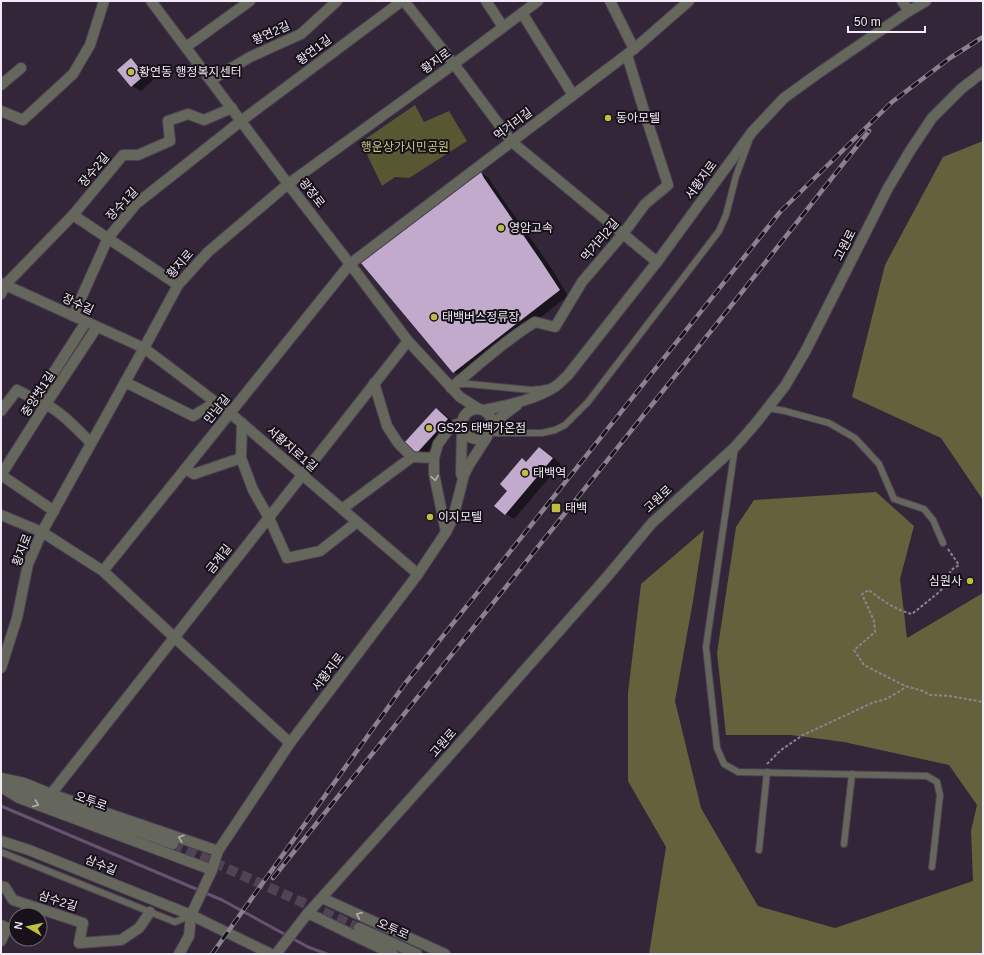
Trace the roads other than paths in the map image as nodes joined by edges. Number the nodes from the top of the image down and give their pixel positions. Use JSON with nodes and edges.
{"nodes":[{"id":1,"x":104,"y":1,"type":"edge"},
{"id":2,"x":151,"y":1,"type":"edge"},
{"id":3,"x":250,"y":1,"type":"edge"},
{"id":4,"x":337,"y":1,"type":"edge"},
{"id":5,"x":403,"y":1,"type":"edge"},
{"id":6,"x":486,"y":1,"type":"edge"},
{"id":7,"x":538,"y":1,"type":"edge"},
{"id":8,"x":610,"y":1,"type":"edge"},
{"id":9,"x":689,"y":1,"type":"edge"},
{"id":10,"x":902,"y":1,"type":"edge"},
{"id":11,"x":926,"y":1,"type":"edge"},
{"id":12,"x":909,"y":11,"type":"junction"},
{"id":13,"x":522,"y":13,"type":"junction"},
{"id":14,"x":504,"y":28,"type":"junction"},
{"id":15,"x":186,"y":48,"type":"junction"},
{"id":16,"x":631,"y":52,"type":"junction"},
{"id":17,"x":454,"y":64,"type":"junction"},
{"id":18,"x":21,"y":68,"type":"dead end"},
{"id":19,"x":983,"y":72,"type":"edge"},
{"id":20,"x":210,"y":80,"type":"junction"},
{"id":21,"x":1,"y":85,"type":"edge"},
{"id":22,"x":573,"y":95,"type":"junction"},
{"id":23,"x":232,"y":108,"type":"junction"},
{"id":24,"x":1,"y":111,"type":"edge"},
{"id":25,"x":241,"y":121,"type":"junction"},
{"id":26,"x":752,"y":132,"type":"junction"},
{"id":27,"x":512,"y":142,"type":"junction"},
{"id":28,"x":288,"y":184,"type":"junction"},
{"id":29,"x":74,"y":215,"type":"junction"},
{"id":30,"x":623,"y":234,"type":"junction"},
{"id":31,"x":108,"y":238,"type":"junction"},
{"id":32,"x":657,"y":262,"type":"junction"},
{"id":33,"x":350,"y":264,"type":"junction"},
{"id":34,"x":178,"y":285,"type":"junction"},
{"id":35,"x":2,"y":287,"type":"edge"},
{"id":36,"x":73,"y":316,"type":"junction"},
{"id":37,"x":86,"y":322,"type":"junction"},
{"id":38,"x":97,"y":327,"type":"junction"},
{"id":39,"x":408,"y":341,"type":"junction"},
{"id":40,"x":144,"y":348,"type":"junction"},
{"id":41,"x":125,"y":382,"type":"junction"},
{"id":42,"x":374,"y":383,"type":"junction"},
{"id":43,"x":556,"y":386,"type":"junction"},
{"id":44,"x":451,"y":388,"type":"junction"},
{"id":45,"x":460,"y":397,"type":"junction"},
{"id":46,"x":36,"y":400,"type":"junction"},
{"id":47,"x":524,"y":401,"type":"junction"},
{"id":48,"x":216,"y":402,"type":"junction"},
{"id":49,"x":46,"y":404,"type":"junction"},
{"id":50,"x":768,"y":408,"type":"junction"},
{"id":51,"x":482,"y":410,"type":"junction"},
{"id":52,"x":1,"y":411,"type":"edge"},
{"id":53,"x":230,"y":413,"type":"junction"},
{"id":54,"x":242,"y":423,"type":"junction"},
{"id":55,"x":493,"y":423,"type":"junction"},
{"id":56,"x":462,"y":424,"type":"junction"},
{"id":57,"x":526,"y":433,"type":"junction"},
{"id":58,"x":488,"y":435,"type":"junction"},
{"id":59,"x":91,"y":444,"type":"junction"},
{"id":60,"x":735,"y":447,"type":"junction"},
{"id":61,"x":412,"y":457,"type":"junction"},
{"id":62,"x":241,"y":458,"type":"junction"},
{"id":63,"x":434,"y":458,"type":"junction"},
{"id":64,"x":185,"y":469,"type":"junction"},
{"id":65,"x":1,"y":475,"type":"edge"},
{"id":66,"x":302,"y":475,"type":"junction"},
{"id":67,"x":460,"y":488,"type":"junction"},
{"id":68,"x":342,"y":509,"type":"junction"},
{"id":69,"x":54,"y":511,"type":"junction"},
{"id":70,"x":1,"y":515,"type":"edge"},
{"id":71,"x":269,"y":518,"type":"junction"},
{"id":72,"x":357,"y":522,"type":"junction"},
{"id":73,"x":42,"y":532,"type":"junction"},
{"id":74,"x":446,"y":532,"type":"junction"},
{"id":75,"x":943,"y":543,"type":"road end"},
{"id":76,"x":103,"y":571,"type":"junction"},
{"id":77,"x":418,"y":574,"type":"junction"},
{"id":78,"x":174,"y":638,"type":"junction"},
{"id":79,"x":1,"y":668,"type":"edge"},
{"id":80,"x":290,"y":743,"type":"junction"},
{"id":81,"x":767,"y":772,"type":"junction"},
{"id":82,"x":852,"y":774,"type":"junction"},
{"id":83,"x":1,"y":778,"type":"edge"},
{"id":84,"x":1,"y":783,"type":"edge"},
{"id":85,"x":1,"y":787,"type":"edge"},
{"id":86,"x":51,"y":794,"type":"junction"},
{"id":87,"x":1,"y":841,"type":"edge"},
{"id":88,"x":173,"y":844,"type":"tunnel mouth"},
{"id":89,"x":844,"y":844,"type":"dead end"},
{"id":90,"x":759,"y":850,"type":"dead end"},
{"id":91,"x":218,"y":851,"type":"junction"},
{"id":92,"x":1,"y":852,"type":"edge"},
{"id":93,"x":932,"y":867,"type":"dead end"},
{"id":94,"x":212,"y":870,"type":"junction"},
{"id":95,"x":1,"y":886,"type":"edge"},
{"id":96,"x":322,"y":898,"type":"junction"},
{"id":97,"x":150,"y":912,"type":"junction"},
{"id":98,"x":191,"y":915,"type":"junction"},
{"id":99,"x":307,"y":915,"type":"junction"},
{"id":100,"x":1,"y":925,"type":"edge"},
{"id":101,"x":359,"y":928,"type":"tunnel mouth"},
{"id":102,"x":1,"y":941,"type":"edge"},
{"id":103,"x":180,"y":954,"type":"edge"},
{"id":104,"x":271,"y":954,"type":"edge"},
{"id":105,"x":276,"y":954,"type":"edge"},
{"id":106,"x":393,"y":954,"type":"edge"},
{"id":107,"x":417,"y":954,"type":"edge"},
{"id":108,"x":445,"y":954,"type":"edge"}],
"edges":[{"from":1,"to":24,"type":"street"},
{"from":2,"to":15,"type":"street","name":"광장로"},
{"from":3,"to":15,"type":"street"},
{"from":4,"to":20,"type":"street","name":"황연2길"},
{"from":5,"to":17,"type":"street"},
{"from":5,"to":25,"type":"street","name":"황연1길"},
{"from":6,"to":14,"type":"street"},
{"from":7,"to":13,"type":"street","name":"황지로"},
{"from":8,"to":16,"type":"street"},
{"from":9,"to":16,"type":"street","name":"먹거리길"},
{"from":10,"to":12,"type":"street"},
{"from":11,"to":12,"type":"street","name":"서황지로"},
{"from":12,"to":26,"type":"street","name":"서황지로"},
{"from":13,"to":14,"type":"street","name":"황지로"},
{"from":13,"to":22,"type":"street"},
{"from":14,"to":17,"type":"street","name":"황지로"},
{"from":15,"to":20,"type":"street","name":"광장로"},
{"from":16,"to":22,"type":"street","name":"먹거리길"},
{"from":16,"to":30,"type":"street","name":"먹거리2길"},
{"from":17,"to":27,"type":"street"},
{"from":17,"to":28,"type":"street","name":"황지로"},
{"from":18,"to":21,"type":"street"},
{"from":19,"to":50,"type":"street","name":"고원로"},
{"from":20,"to":23,"type":"street","name":"광장로"},
{"from":22,"to":27,"type":"street","name":"먹거리길"},
{"from":23,"to":25,"type":"street","name":"광장로"},
{"from":23,"to":29,"type":"street","name":"장수2길"},
{"from":25,"to":28,"type":"street","name":"광장로"},
{"from":25,"to":31,"type":"street","name":"장수1길"},
{"from":26,"to":32,"type":"street","name":"서황지로"},
{"from":26,"to":57,"type":"lane"},
{"from":27,"to":30,"type":"street"},
{"from":27,"to":33,"type":"street","name":"먹거리길"},
{"from":28,"to":33,"type":"street","name":"광장로"},
{"from":28,"to":34,"type":"street","name":"황지로"},
{"from":29,"to":31,"type":"street"},
{"from":29,"to":35,"type":"street","name":"장수2길"},
{"from":30,"to":32,"type":"street"},
{"from":30,"to":44,"type":"street","name":"먹거리2길"},
{"from":31,"to":34,"type":"street"},
{"from":31,"to":36,"type":"street","name":"장수1길"},
{"from":32,"to":43,"type":"street","name":"서황지로"},
{"from":33,"to":39,"type":"street","name":"광장로"},
{"from":33,"to":53,"type":"street","name":"만남길"},
{"from":34,"to":40,"type":"street","name":"황지로"},
{"from":35,"to":36,"type":"street","name":"장수길"},
{"from":36,"to":37,"type":"street","name":"장수길"},
{"from":37,"to":38,"type":"street","name":"장수길"},
{"from":37,"to":46,"type":"street"},
{"from":38,"to":40,"type":"street","name":"장수길"},
{"from":38,"to":49,"type":"street","name":"중앙벗1길"},
{"from":39,"to":42,"type":"street","name":"금계길"},
{"from":39,"to":44,"type":"street","name":"광장로"},
{"from":40,"to":41,"type":"street","name":"황지로"},
{"from":40,"to":48,"type":"street","name":"서황지로1길"},
{"from":41,"to":48,"type":"street"},
{"from":41,"to":59,"type":"street","name":"황지로"},
{"from":42,"to":61,"type":"street"},
{"from":42,"to":66,"type":"street","name":"금계길"},
{"from":43,"to":44,"type":"lane"},
{"from":43,"to":47,"type":"street","name":"서황지로"},
{"from":44,"to":45,"type":"street","name":"광장로"},
{"from":45,"to":51,"type":"street","name":"광장로"},
{"from":45,"to":56,"type":"street"},
{"from":46,"to":49,"type":"street"},
{"from":46,"to":52,"type":"street"},
{"from":47,"to":51,"type":"street"},
{"from":47,"to":55,"type":"street"},
{"from":48,"to":53,"type":"street","name":"서황지로1길"},
{"from":49,"to":59,"type":"street"},
{"from":49,"to":65,"type":"street","name":"중앙벗1길"},
{"from":50,"to":60,"type":"street","name":"고원로"},
{"from":50,"to":75,"type":"lane"},
{"from":51,"to":55,"type":"street"},
{"from":51,"to":56,"type":"street"},
{"from":53,"to":54,"type":"street","name":"서황지로1길"},
{"from":53,"to":64,"type":"street","name":"만남길"},
{"from":54,"to":62,"type":"street"},
{"from":54,"to":66,"type":"street","name":"서황지로1길"},
{"from":55,"to":57,"type":"lane"},
{"from":55,"to":58,"type":"street"},
{"from":56,"to":58,"type":"street"},
{"from":56,"to":63,"type":"street"},
{"from":56,"to":67,"type":"street"},
{"from":57,"to":58,"type":"lane"},
{"from":58,"to":67,"type":"street"},
{"from":59,"to":69,"type":"street","name":"황지로"},
{"from":60,"to":81,"type":"lane"},
{"from":60,"to":96,"type":"street","name":"고원로"},
{"from":61,"to":63,"type":"street"},
{"from":61,"to":68,"type":"street"},
{"from":62,"to":64,"type":"street"},
{"from":62,"to":71,"type":"street"},
{"from":63,"to":74,"type":"street","one_way":true},
{"from":64,"to":76,"type":"street","name":"만남길"},
{"from":65,"to":69,"type":"street","name":"중앙벗1길"},
{"from":66,"to":68,"type":"street","name":"서황지로1길"},
{"from":66,"to":71,"type":"street","name":"금계길"},
{"from":67,"to":74,"type":"street","name":"서황지로"},
{"from":68,"to":72,"type":"street","name":"서황지로1길"},
{"from":69,"to":73,"type":"street","name":"황지로"},
{"from":70,"to":73,"type":"street"},
{"from":71,"to":72,"type":"street"},
{"from":71,"to":78,"type":"street","name":"금계길"},
{"from":72,"to":77,"type":"street","name":"서황지로1길"},
{"from":73,"to":76,"type":"street"},
{"from":73,"to":79,"type":"street","name":"황지로"},
{"from":74,"to":77,"type":"street","name":"서황지로"},
{"from":76,"to":78,"type":"street"},
{"from":77,"to":80,"type":"street","name":"서황지로"},
{"from":78,"to":80,"type":"street"},
{"from":78,"to":86,"type":"street","name":"금계길"},
{"from":80,"to":91,"type":"street","name":"서황지로"},
{"from":81,"to":82,"type":"lane"},
{"from":81,"to":90,"type":"lane"},
{"from":82,"to":89,"type":"lane"},
{"from":82,"to":93,"type":"lane"},
{"from":83,"to":86,"type":"street"},
{"from":84,"to":88,"type":"street","name":"오투로"},
{"from":85,"to":94,"type":"street","one_way":true},
{"from":91,"to":86,"type":"street","one_way":true},
{"from":87,"to":98,"type":"street","name":"삼수길"},
{"from":91,"to":94,"type":"street","name":"서황지로"},
{"from":92,"to":97,"type":"lane"},
{"from":94,"to":98,"type":"street","name":"서황지로"},
{"from":95,"to":97,"type":"street","name":"삼수2길"},
{"from":96,"to":99,"type":"street","name":"고원로"},
{"from":108,"to":96,"type":"street","one_way":true},
{"from":97,"to":98,"type":"lane"},
{"from":98,"to":103,"type":"street","name":"서황지로"},
{"from":98,"to":104,"type":"street","name":"삼수길"},
{"from":99,"to":105,"type":"street","name":"고원로"},
{"from":99,"to":106,"type":"street"},
{"from":100,"to":102,"type":"street"},
{"from":101,"to":107,"type":"street","name":"오투로"}]}
